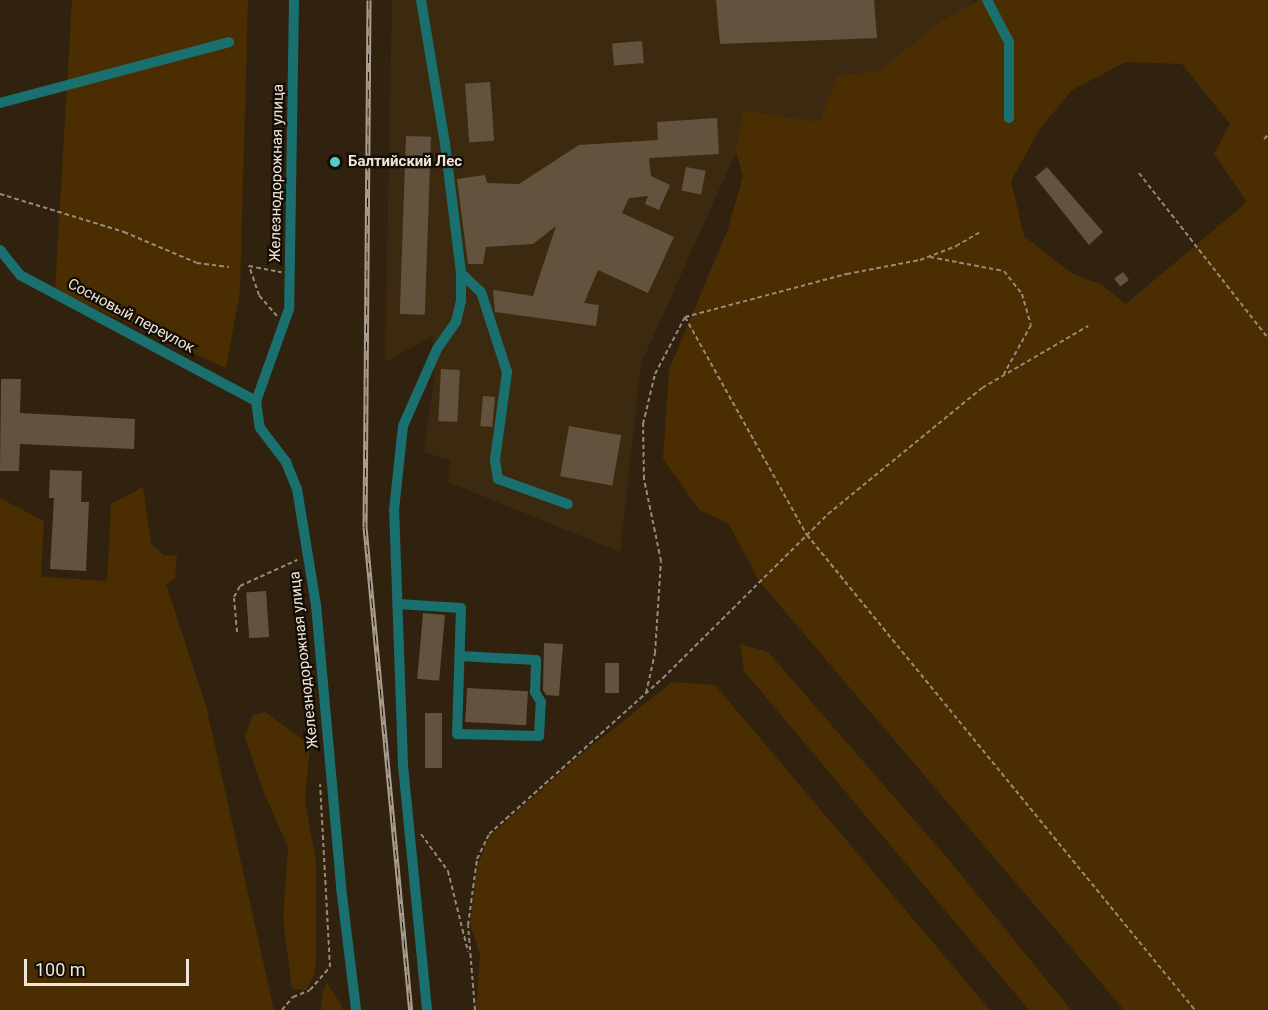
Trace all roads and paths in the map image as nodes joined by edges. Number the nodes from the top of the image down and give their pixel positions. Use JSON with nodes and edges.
{"nodes":[{"id":1,"x":294,"y":0,"type":"edge"},
{"id":2,"x":421,"y":0,"type":"edge"},
{"id":3,"x":987,"y":0,"type":"edge"},
{"id":4,"x":229,"y":42,"type":"dead end"},
{"id":5,"x":0,"y":103,"type":"edge"},
{"id":6,"x":1009,"y":118,"type":"dead end"},
{"id":7,"x":1268,"y":135,"type":"edge"},
{"id":8,"x":1264,"y":139,"type":"dead end"},
{"id":9,"x":1139,"y":173,"type":"dead end"},
{"id":10,"x":0,"y":194,"type":"edge"},
{"id":11,"x":982,"y":231,"type":"dead end"},
{"id":12,"x":0,"y":250,"type":"edge"},
{"id":13,"x":927,"y":257,"type":"junction"},
{"id":14,"x":229,"y":267,"type":"dead end"},
{"id":15,"x":461,"y":273,"type":"junction"},
{"id":16,"x":291,"y":274,"type":"junction"},
{"id":17,"x":685,"y":317,"type":"junction"},
{"id":18,"x":1088,"y":326,"type":"dead end"},
{"id":19,"x":284,"y":329,"type":"junction"},
{"id":20,"x":1268,"y":338,"type":"edge"},
{"id":21,"x":1003,"y":376,"type":"junction"},
{"id":22,"x":256,"y":401,"type":"junction"},
{"id":23,"x":568,"y":504,"type":"dead end"},
{"id":24,"x":807,"y":535,"type":"junction"},
{"id":25,"x":304,"y":556,"type":"dead end"},
{"id":26,"x":398,"y":604,"type":"junction"},
{"id":27,"x":237,"y":632,"type":"dead end"},
{"id":28,"x":460,"y":656,"type":"junction"},
{"id":29,"x":646,"y":693,"type":"junction"},
{"id":30,"x":320,"y":781,"type":"dead end"},
{"id":31,"x":410,"y":820,"type":"junction"},
{"id":32,"x":473,"y":976,"type":"junction"},
{"id":33,"x":282,"y":1010,"type":"edge"},
{"id":34,"x":356,"y":1010,"type":"edge"},
{"id":35,"x":427,"y":1010,"type":"edge"},
{"id":36,"x":475,"y":1010,"type":"edge"},
{"id":37,"x":1195,"y":1010,"type":"edge"}],
"edges":[{"from":1,"to":16,"type":"street","name":"Железнодорожная улица"},
{"from":2,"to":15,"type":"street"},
{"from":3,"to":6,"type":"street"},
{"from":4,"to":5,"type":"street"},
{"from":7,"to":8,"type":"path"},
{"from":9,"to":20,"type":"path"},
{"from":10,"to":14,"type":"path"},
{"from":11,"to":13,"type":"path"},
{"from":12,"to":22,"type":"street","name":"Сосновый переулок"},
{"from":13,"to":17,"type":"path"},
{"from":13,"to":21,"type":"path"},
{"from":15,"to":23,"type":"street"},
{"from":15,"to":26,"type":"street"},
{"from":16,"to":19,"type":"street","name":"Железнодорожная улица"},
{"from":16,"to":19,"type":"path"},
{"from":17,"to":24,"type":"path"},
{"from":17,"to":29,"type":"path"},
{"from":18,"to":21,"type":"path"},
{"from":19,"to":22,"type":"street","name":"Железнодорожная улица"},
{"from":21,"to":24,"type":"path"},
{"from":22,"to":34,"type":"street","name":"Железнодорожная улица"},
{"from":24,"to":29,"type":"path"},
{"from":24,"to":37,"type":"path"},
{"from":25,"to":27,"type":"path","name":"Железнодорожная улица"},
{"from":26,"to":28,"type":"street"},
{"from":26,"to":31,"type":"street"},
{"from":28,"to":28,"type":"street"},
{"from":29,"to":32,"type":"path"},
{"from":30,"to":33,"type":"path"},
{"from":31,"to":32,"type":"path"},
{"from":31,"to":35,"type":"street"},
{"from":32,"to":36,"type":"path"}]}
